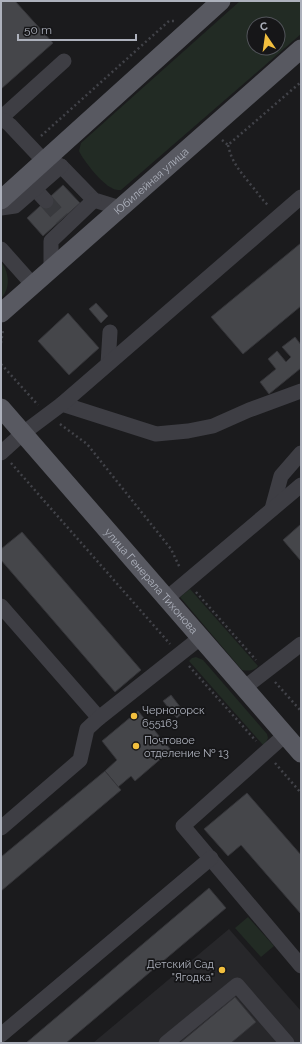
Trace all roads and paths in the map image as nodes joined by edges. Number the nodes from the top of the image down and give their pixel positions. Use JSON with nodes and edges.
{"nodes":[{"id":1,"x":221,"y":1,"type":"edge"},
{"id":2,"x":301,"y":49,"type":"edge"},
{"id":3,"x":64,"y":61,"type":"dead end"},
{"id":4,"x":1,"y":119,"type":"edge"},
{"id":5,"x":228,"y":145,"type":"dead end"},
{"id":6,"x":52,"y":164,"type":"junction"},
{"id":7,"x":34,"y":188,"type":"junction"},
{"id":8,"x":301,"y":196,"type":"edge"},
{"id":9,"x":1,"y":200,"type":"edge"},
{"id":10,"x":94,"y":200,"type":"junction"},
{"id":11,"x":46,"y":201,"type":"tunnel mouth"},
{"id":12,"x":1,"y":208,"type":"edge"},
{"id":13,"x":120,"y":208,"type":"junction"},
{"id":14,"x":277,"y":217,"type":"junction"},
{"id":15,"x":1,"y":249,"type":"edge"},
{"id":16,"x":51,"y":269,"type":"junction"},
{"id":17,"x":32,"y":285,"type":"junction"},
{"id":18,"x":1,"y":313,"type":"edge"},
{"id":19,"x":110,"y":332,"type":"dead end"},
{"id":20,"x":1,"y":364,"type":"edge"},
{"id":21,"x":108,"y":364,"type":"junction"},
{"id":22,"x":301,"y":391,"type":"edge"},
{"id":23,"x":62,"y":404,"type":"junction"},
{"id":24,"x":1,"y":408,"type":"edge"},
{"id":25,"x":47,"y":415,"type":"junction"},
{"id":26,"x":22,"y":434,"type":"junction"},
{"id":27,"x":1,"y":453,"type":"edge"},
{"id":28,"x":301,"y":453,"type":"edge"},
{"id":29,"x":301,"y":484,"type":"edge"},
{"id":30,"x":272,"y":509,"type":"junction"},
{"id":31,"x":186,"y":582,"type":"junction"},
{"id":32,"x":166,"y":599,"type":"junction"},
{"id":33,"x":1,"y":606,"type":"edge"},
{"id":34,"x":200,"y":638,"type":"junction"},
{"id":35,"x":301,"y":644,"type":"edge"},
{"id":36,"x":179,"y":655,"type":"junction"},
{"id":37,"x":266,"y":671,"type":"junction"},
{"id":38,"x":244,"y":688,"type":"junction"},
{"id":39,"x":301,"y":712,"type":"edge"},
{"id":40,"x":99,"y":718,"type":"junction"},
{"id":41,"x":285,"y":735,"type":"junction"},
{"id":42,"x":266,"y":752,"type":"junction"},
{"id":43,"x":301,"y":754,"type":"edge"},
{"id":44,"x":301,"y":793,"type":"edge"},
{"id":45,"x":1,"y":828,"type":"edge"},
{"id":46,"x":211,"y":858,"type":"junction"},
{"id":47,"x":301,"y":966,"type":"edge"},
{"id":48,"x":1,"y":1035,"type":"edge"},
{"id":49,"x":166,"y":1043,"type":"edge"},
{"id":50,"x":287,"y":1043,"type":"edge"}],
"edges":[{"from":1,"to":6,"type":"main road"},
{"from":2,"to":13,"type":"main road","name":"Юбилейная улица"},
{"from":3,"to":4,"type":"lane"},
{"from":4,"to":6,"type":"lane"},
{"from":5,"to":14,"type":"path"},
{"from":6,"to":7,"type":"lane"},
{"from":6,"to":9,"type":"main road"},
{"from":6,"to":10,"type":"lane"},
{"from":7,"to":11,"type":"lane"},
{"from":7,"to":12,"type":"lane"},
{"from":8,"to":14,"type":"lane"},
{"from":10,"to":13,"type":"lane"},
{"from":10,"to":16,"type":"lane"},
{"from":13,"to":16,"type":"main road","name":"Юбилейная улица"},
{"from":14,"to":21,"type":"lane"},
{"from":15,"to":17,"type":"lane"},
{"from":16,"to":17,"type":"main road","name":"Юбилейная улица"},
{"from":17,"to":18,"type":"main road","name":"Юбилейная улица"},
{"from":19,"to":21,"type":"lane"},
{"from":20,"to":25,"type":"path"},
{"from":21,"to":23,"type":"lane"},
{"from":22,"to":23,"type":"lane"},
{"from":23,"to":25,"type":"lane"},
{"from":24,"to":26,"type":"main road","name":"улица Генерала Тихонова"},
{"from":25,"to":26,"type":"lane"},
{"from":25,"to":31,"type":"path"},
{"from":26,"to":27,"type":"lane"},
{"from":26,"to":32,"type":"main road","name":"улица Генерала Тихонова"},
{"from":27,"to":36,"type":"path"},
{"from":28,"to":30,"type":"lane"},
{"from":29,"to":30,"type":"lane"},
{"from":30,"to":31,"type":"lane"},
{"from":31,"to":32,"type":"lane"},
{"from":31,"to":37,"type":"path"},
{"from":32,"to":34,"type":"main road","name":"улица Генерала Тихонова"},
{"from":33,"to":40,"type":"lane"},
{"from":34,"to":36,"type":"lane"},
{"from":34,"to":38,"type":"main road","name":"улица Генерала Тихонова"},
{"from":35,"to":37,"type":"lane"},
{"from":36,"to":40,"type":"lane"},
{"from":36,"to":42,"type":"path"},
{"from":37,"to":38,"type":"lane"},
{"from":37,"to":39,"type":"path"},
{"from":38,"to":41,"type":"main road","name":"улица Генерала Тихонова"},
{"from":40,"to":45,"type":"lane"},
{"from":41,"to":42,"type":"lane"},
{"from":41,"to":43,"type":"main road","name":"улица Генерала Тихонова"},
{"from":42,"to":44,"type":"path"},
{"from":42,"to":46,"type":"lane"},
{"from":46,"to":47,"type":"lane"},
{"from":46,"to":48,"type":"lane"},
{"from":49,"to":50,"type":"lane"}]}
